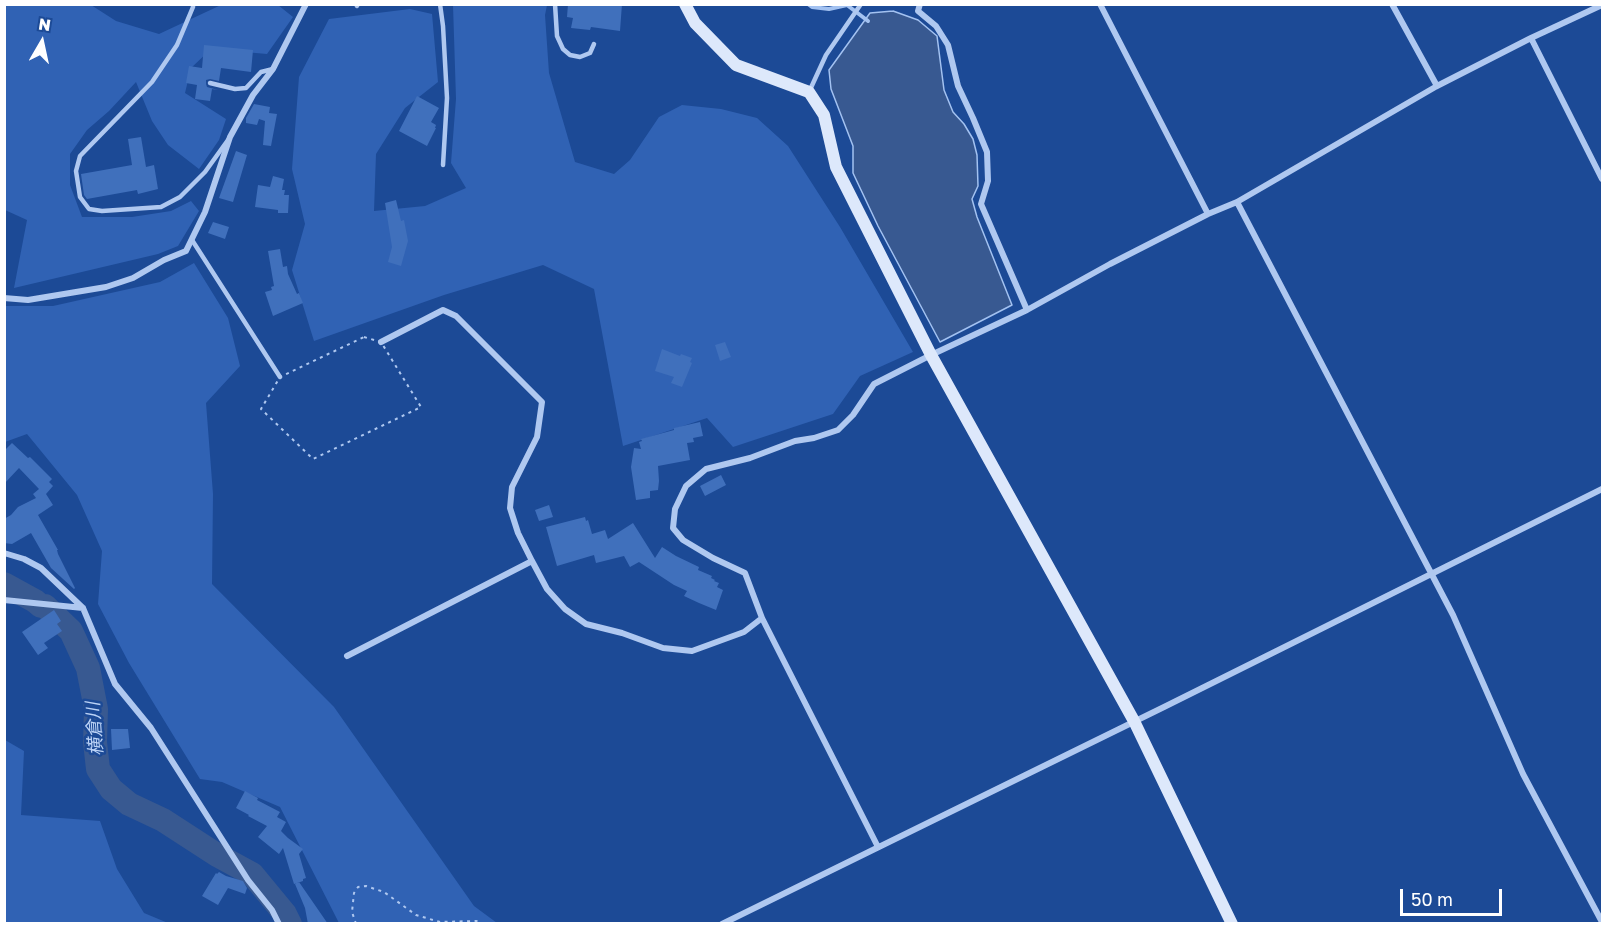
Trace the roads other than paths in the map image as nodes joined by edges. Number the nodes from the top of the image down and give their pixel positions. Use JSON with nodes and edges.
{"nodes":[{"id":1,"x":193,"y":4,"type":"edge"},
{"id":2,"x":306,"y":4,"type":"edge"},
{"id":3,"x":440,"y":4,"type":"edge"},
{"id":4,"x":555,"y":4,"type":"edge"},
{"id":5,"x":685,"y":4,"type":"edge"},
{"id":6,"x":920,"y":4,"type":"edge"},
{"id":7,"x":1100,"y":4,"type":"edge"},
{"id":8,"x":1392,"y":4,"type":"edge"},
{"id":9,"x":1602,"y":5,"type":"edge"},
{"id":10,"x":860,"y":7,"type":"edge"},
{"id":11,"x":1531,"y":38,"type":"junction"},
{"id":12,"x":594,"y":44,"type":"dead end"},
{"id":13,"x":273,"y":69,"type":"junction"},
{"id":14,"x":210,"y":83,"type":"dead end"},
{"id":15,"x":1437,"y":86,"type":"junction"},
{"id":16,"x":809,"y":92,"type":"junction"},
{"id":17,"x":230,"y":137,"type":"junction"},
{"id":18,"x":443,"y":165,"type":"dead end"},
{"id":19,"x":1602,"y":179,"type":"edge"},
{"id":20,"x":1237,"y":202,"type":"junction"},
{"id":21,"x":1208,"y":214,"type":"junction"},
{"id":22,"x":192,"y":240,"type":"junction"},
{"id":23,"x":4,"y":298,"type":"edge"},
{"id":24,"x":1027,"y":310,"type":"junction"},
{"id":25,"x":381,"y":342,"type":"road end"},
{"id":26,"x":931,"y":355,"type":"junction"},
{"id":27,"x":280,"y":377,"type":"road end"},
{"id":28,"x":1602,"y":489,"type":"edge"},
{"id":29,"x":4,"y":553,"type":"edge"},
{"id":30,"x":532,"y":561,"type":"junction"},
{"id":31,"x":1432,"y":574,"type":"junction"},
{"id":32,"x":4,"y":600,"type":"edge"},
{"id":33,"x":83,"y":608,"type":"junction"},
{"id":34,"x":762,"y":618,"type":"junction"},
{"id":35,"x":347,"y":656,"type":"dead end"},
{"id":36,"x":1134,"y":721,"type":"junction"},
{"id":37,"x":878,"y":847,"type":"junction"},
{"id":38,"x":1602,"y":922,"type":"edge"},
{"id":39,"x":279,"y":924,"type":"edge"},
{"id":40,"x":722,"y":924,"type":"edge"},
{"id":41,"x":1232,"y":924,"type":"edge"}],
"edges":[{"from":1,"to":17,"type":"lane"},
{"from":2,"to":13,"type":"street"},
{"from":3,"to":18,"type":"lane"},
{"from":4,"to":12,"type":"lane"},
{"from":5,"to":16,"type":"street"},
{"from":6,"to":24,"type":"street"},
{"from":7,"to":21,"type":"street"},
{"from":8,"to":15,"type":"street"},
{"from":9,"to":11,"type":"street"},
{"from":10,"to":16,"type":"lane"},
{"from":11,"to":15,"type":"street"},
{"from":11,"to":19,"type":"street"},
{"from":13,"to":14,"type":"lane"},
{"from":13,"to":17,"type":"street"},
{"from":15,"to":20,"type":"street"},
{"from":16,"to":26,"type":"street"},
{"from":17,"to":22,"type":"street"},
{"from":20,"to":21,"type":"street"},
{"from":20,"to":31,"type":"street"},
{"from":21,"to":24,"type":"street"},
{"from":22,"to":23,"type":"street"},
{"from":22,"to":27,"type":"lane"},
{"from":24,"to":26,"type":"street"},
{"from":25,"to":30,"type":"street"},
{"from":26,"to":34,"type":"street"},
{"from":26,"to":36,"type":"street"},
{"from":28,"to":31,"type":"street"},
{"from":29,"to":33,"type":"street"},
{"from":30,"to":34,"type":"street"},
{"from":30,"to":35,"type":"street"},
{"from":31,"to":36,"type":"street"},
{"from":31,"to":38,"type":"street"},
{"from":32,"to":33,"type":"street"},
{"from":33,"to":39,"type":"street"},
{"from":34,"to":37,"type":"street"},
{"from":36,"to":37,"type":"street"},
{"from":36,"to":41,"type":"street"},
{"from":37,"to":40,"type":"street"}]}
